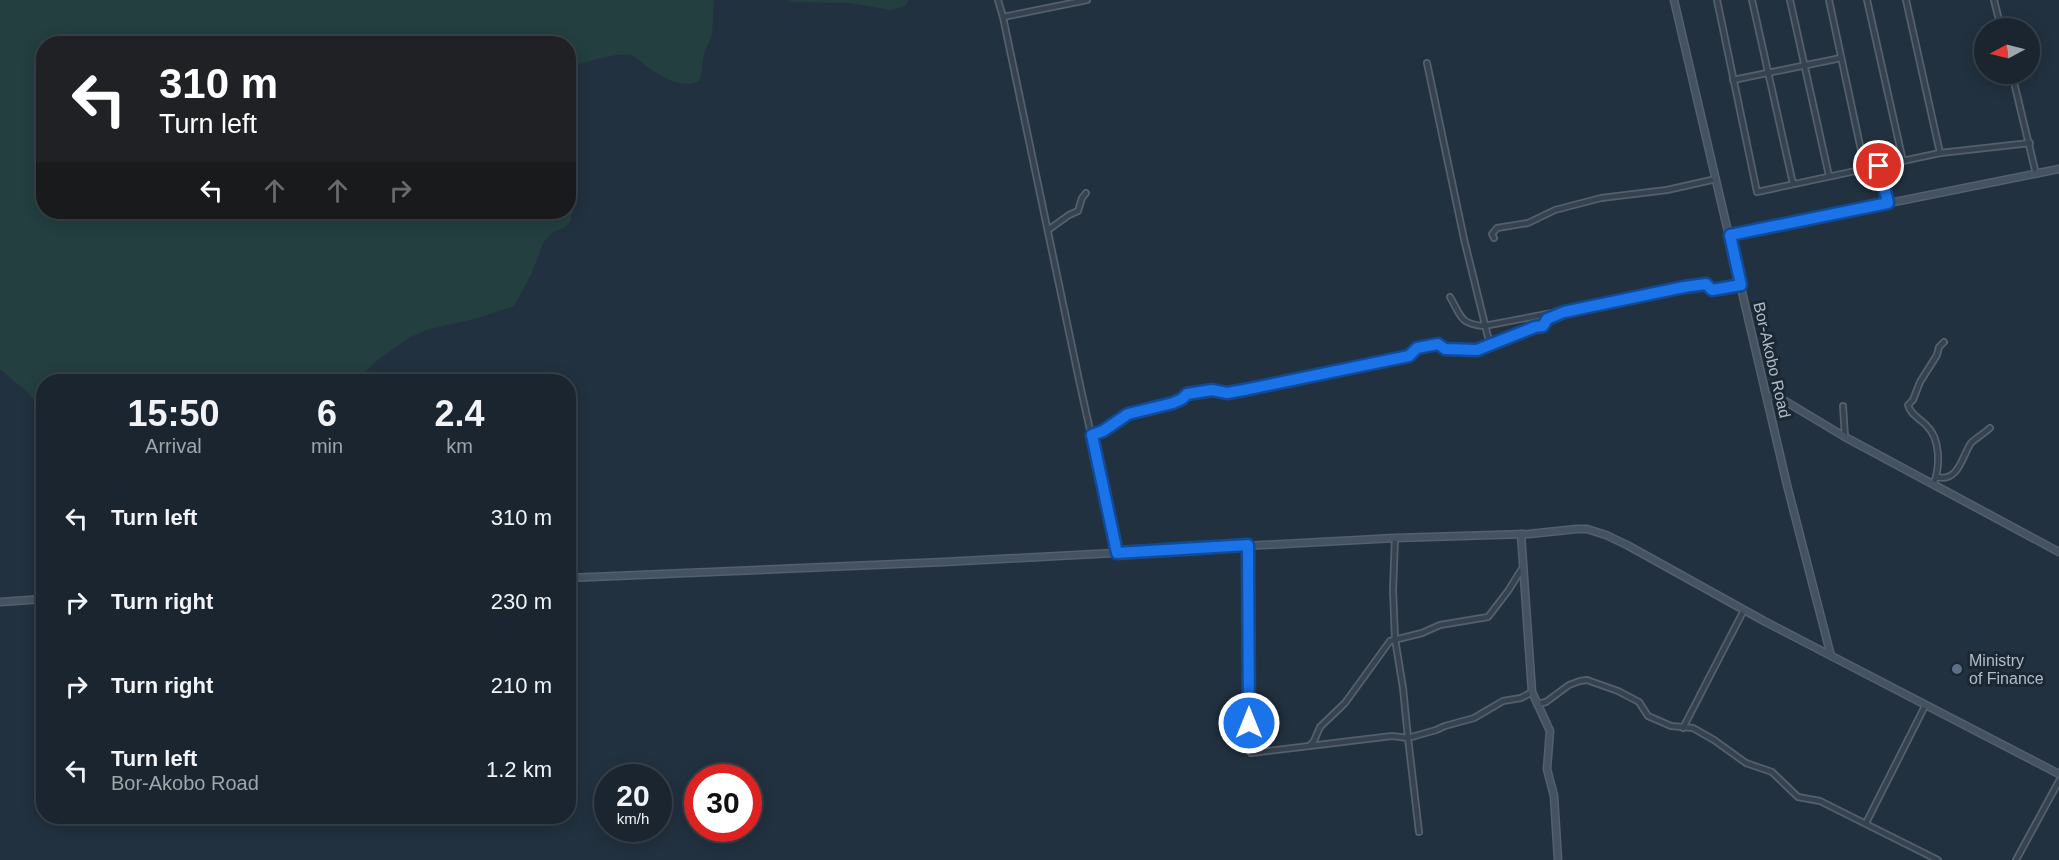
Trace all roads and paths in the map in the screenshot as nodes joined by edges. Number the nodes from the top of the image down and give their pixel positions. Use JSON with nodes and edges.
{"nodes":[{"id":1,"x":998,"y":0,"type":"edge"},
{"id":2,"x":1087,"y":0,"type":"edge"},
{"id":3,"x":1674,"y":0,"type":"edge"},
{"id":4,"x":1717,"y":0,"type":"edge"},
{"id":5,"x":1752,"y":0,"type":"edge"},
{"id":6,"x":1790,"y":0,"type":"edge"},
{"id":7,"x":1829,"y":0,"type":"edge"},
{"id":8,"x":1867,"y":0,"type":"edge"},
{"id":9,"x":1906,"y":0,"type":"edge"},
{"id":10,"x":1994,"y":0,"type":"edge"},
{"id":11,"x":1003,"y":17,"type":"junction"},
{"id":12,"x":1998,"y":18,"type":"edge"},
{"id":13,"x":1841,"y":58,"type":"junction"},
{"id":14,"x":1427,"y":63,"type":"dead end"},
{"id":15,"x":1804,"y":66,"type":"junction"},
{"id":16,"x":1768,"y":72,"type":"junction"},
{"id":17,"x":1733,"y":80,"type":"junction"},
{"id":18,"x":2015,"y":84,"type":"edge"},
{"id":19,"x":2030,"y":143,"type":"junction"},
{"id":20,"x":1940,"y":153,"type":"junction"},
{"id":21,"x":1903,"y":160,"type":"junction"},
{"id":22,"x":1879,"y":166,"type":"junction"},
{"id":23,"x":1865,"y":169,"type":"junction"},
{"id":24,"x":2059,"y":169,"type":"edge"},
{"id":25,"x":2036,"y":174,"type":"junction"},
{"id":26,"x":1829,"y":176,"type":"junction"},
{"id":27,"x":1716,"y":179,"type":"junction"},
{"id":28,"x":1794,"y":184,"type":"junction"},
{"id":29,"x":1086,"y":194,"type":"dead end"},
{"id":30,"x":1888,"y":203,"type":"junction"},
{"id":31,"x":1048,"y":230,"type":"junction"},
{"id":32,"x":1730,"y":235,"type":"junction"},
{"id":33,"x":1494,"y":238,"type":"dead end"},
{"id":34,"x":1741,"y":285,"type":"junction"},
{"id":35,"x":1450,"y":297,"type":"dead end"},
{"id":36,"x":1564,"y":312,"type":"junction"},
{"id":37,"x":1484,"y":326,"type":"junction"},
{"id":38,"x":1944,"y":342,"type":"dead end"},
{"id":39,"x":1490,"y":345,"type":"junction"},
{"id":40,"x":1768,"y":398,"type":"junction"},
{"id":41,"x":1843,"y":406,"type":"dead end"},
{"id":42,"x":1990,"y":428,"type":"dead end"},
{"id":43,"x":1092,"y":435,"type":"junction"},
{"id":44,"x":1845,"y":436,"type":"junction"},
{"id":45,"x":1935,"y":480,"type":"junction"},
{"id":46,"x":1521,"y":534,"type":"junction"},
{"id":47,"x":1395,"y":538,"type":"junction"},
{"id":48,"x":1248,"y":545,"type":"junction"},
{"id":49,"x":2059,"y":552,"type":"edge"},
{"id":50,"x":1117,"y":553,"type":"junction"},
{"id":51,"x":1523,"y":567,"type":"junction"},
{"id":52,"x":576,"y":578,"type":"edge"},
{"id":53,"x":36,"y":600,"type":"edge"},
{"id":54,"x":0,"y":602,"type":"edge"},
{"id":55,"x":1743,"y":610,"type":"junction"},
{"id":56,"x":1395,"y":639,"type":"junction"},
{"id":57,"x":1831,"y":656,"type":"junction"},
{"id":58,"x":1532,"y":692,"type":"junction"},
{"id":59,"x":1537,"y":704,"type":"junction"},
{"id":60,"x":1925,"y":706,"type":"junction"},
{"id":61,"x":1683,"y":728,"type":"junction"},
{"id":62,"x":1408,"y":738,"type":"junction"},
{"id":63,"x":1309,"y":746,"type":"junction"},
{"id":64,"x":2059,"y":774,"type":"edge"},
{"id":65,"x":2059,"y":781,"type":"edge"},
{"id":66,"x":1866,"y":823,"type":"junction"},
{"id":67,"x":1419,"y":832,"type":"dead end"},
{"id":68,"x":1558,"y":860,"type":"edge"},
{"id":69,"x":1938,"y":860,"type":"edge"},
{"id":70,"x":2016,"y":860,"type":"edge"}],
"edges":[{"from":1,"to":11,"type":"street"},
{"from":2,"to":11,"type":"street"},
{"from":3,"to":27,"type":"street","name":"Bor-Akobo Road"},
{"from":4,"to":17,"type":"street"},
{"from":5,"to":16,"type":"street"},
{"from":6,"to":15,"type":"street"},
{"from":7,"to":13,"type":"street"},
{"from":8,"to":21,"type":"street"},
{"from":9,"to":20,"type":"street"},
{"from":10,"to":12,"type":"street"},
{"from":11,"to":31,"type":"street"},
{"from":13,"to":15,"type":"street"},
{"from":13,"to":23,"type":"street"},
{"from":14,"to":37,"type":"street"},
{"from":15,"to":16,"type":"street"},
{"from":15,"to":26,"type":"street"},
{"from":16,"to":17,"type":"street"},
{"from":16,"to":28,"type":"street"},
{"from":17,"to":28,"type":"street"},
{"from":18,"to":19,"type":"street"},
{"from":19,"to":20,"type":"street"},
{"from":19,"to":25,"type":"street"},
{"from":20,"to":21,"type":"street"},
{"from":21,"to":22,"type":"street"},
{"from":22,"to":23,"type":"street"},
{"from":22,"to":30,"type":"street"},
{"from":23,"to":26,"type":"street"},
{"from":24,"to":25,"type":"street"},
{"from":25,"to":30,"type":"street"},
{"from":26,"to":28,"type":"street"},
{"from":27,"to":32,"type":"street","name":"Bor-Akobo Road"},
{"from":27,"to":33,"type":"street"},
{"from":29,"to":31,"type":"street"},
{"from":30,"to":32,"type":"street"},
{"from":31,"to":43,"type":"street"},
{"from":32,"to":34,"type":"street","name":"Bor-Akobo Road"},
{"from":34,"to":36,"type":"street"},
{"from":34,"to":40,"type":"street","name":"Bor-Akobo Road"},
{"from":35,"to":37,"type":"street"},
{"from":36,"to":37,"type":"street"},
{"from":36,"to":39,"type":"street"},
{"from":37,"to":39,"type":"street"},
{"from":38,"to":45,"type":"street"},
{"from":39,"to":43,"type":"street"},
{"from":40,"to":44,"type":"street"},
{"from":40,"to":57,"type":"street","name":"Bor-Akobo Road"},
{"from":41,"to":44,"type":"street"},
{"from":42,"to":45,"type":"street"},
{"from":43,"to":50,"type":"street"},
{"from":44,"to":45,"type":"street"},
{"from":45,"to":49,"type":"street"},
{"from":46,"to":47,"type":"street"},
{"from":46,"to":51,"type":"street"},
{"from":46,"to":55,"type":"street"},
{"from":47,"to":48,"type":"street"},
{"from":47,"to":56,"type":"street"},
{"from":48,"to":50,"type":"street"},
{"from":48,"to":63,"type":"street"},
{"from":50,"to":52,"type":"street"},
{"from":51,"to":56,"type":"street"},
{"from":51,"to":58,"type":"street"},
{"from":53,"to":54,"type":"street"},
{"from":55,"to":57,"type":"street"},
{"from":55,"to":61,"type":"street"},
{"from":56,"to":62,"type":"street"},
{"from":56,"to":63,"type":"street"},
{"from":57,"to":60,"type":"street"},
{"from":58,"to":59,"type":"street"},
{"from":58,"to":62,"type":"street"},
{"from":59,"to":61,"type":"street"},
{"from":59,"to":68,"type":"street"},
{"from":60,"to":64,"type":"street"},
{"from":60,"to":66,"type":"street"},
{"from":61,"to":66,"type":"street"},
{"from":62,"to":63,"type":"street"},
{"from":62,"to":67,"type":"street"},
{"from":65,"to":70,"type":"street"},
{"from":66,"to":69,"type":"street"}]}
